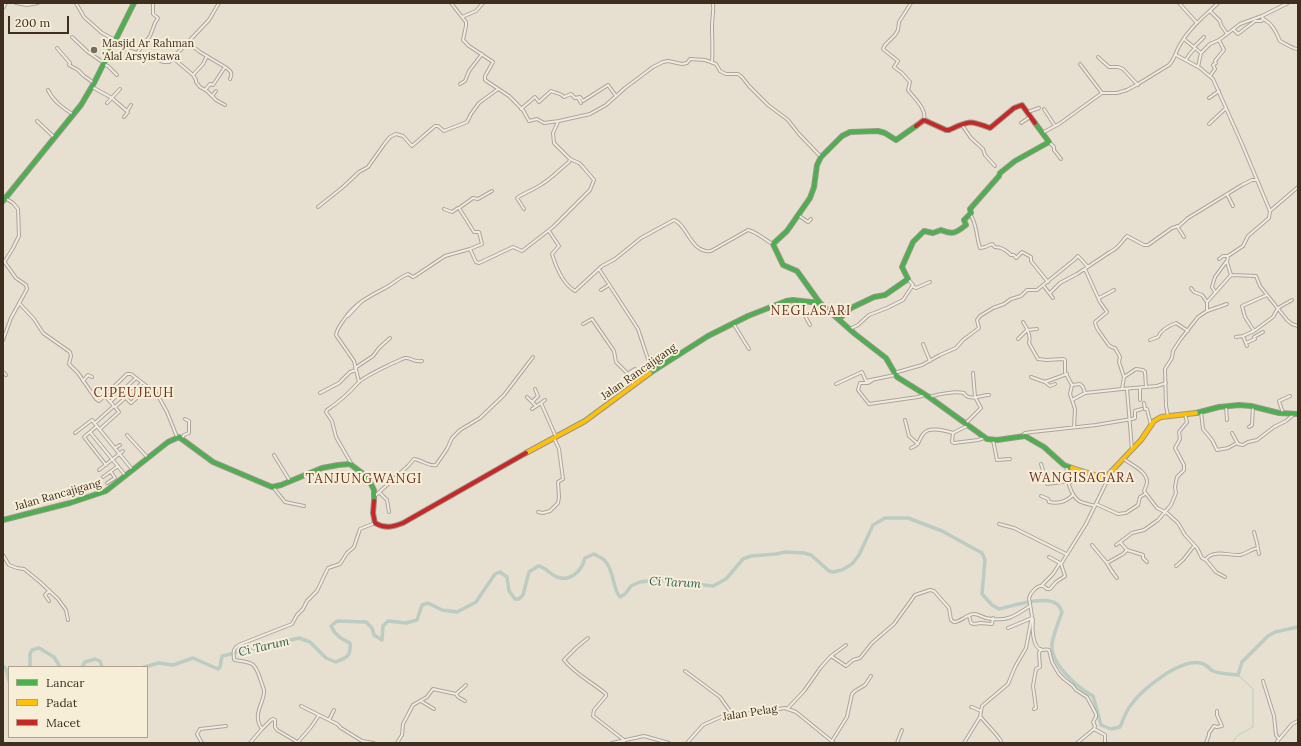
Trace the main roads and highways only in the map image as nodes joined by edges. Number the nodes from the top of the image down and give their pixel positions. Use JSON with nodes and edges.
{"nodes":[{"id":1,"x":134,"y":3,"type":"edge"},
{"id":2,"x":4,"y":199,"type":"edge"},
{"id":3,"x":820,"y":303,"type":"junction"},
{"id":4,"x":839,"y":319,"type":"junction"},
{"id":5,"x":1296,"y":414,"type":"edge"},
{"id":6,"x":3,"y":519,"type":"edge"}],
"edges":[{"from":1,"to":2,"type":"main road"},
{"from":3,"to":4,"type":"main road"},
{"from":3,"to":4,"type":"main road"},
{"from":3,"to":6,"type":"main road","name":"Jalan Rancajigang"},
{"from":4,"to":5,"type":"main road"}]}
